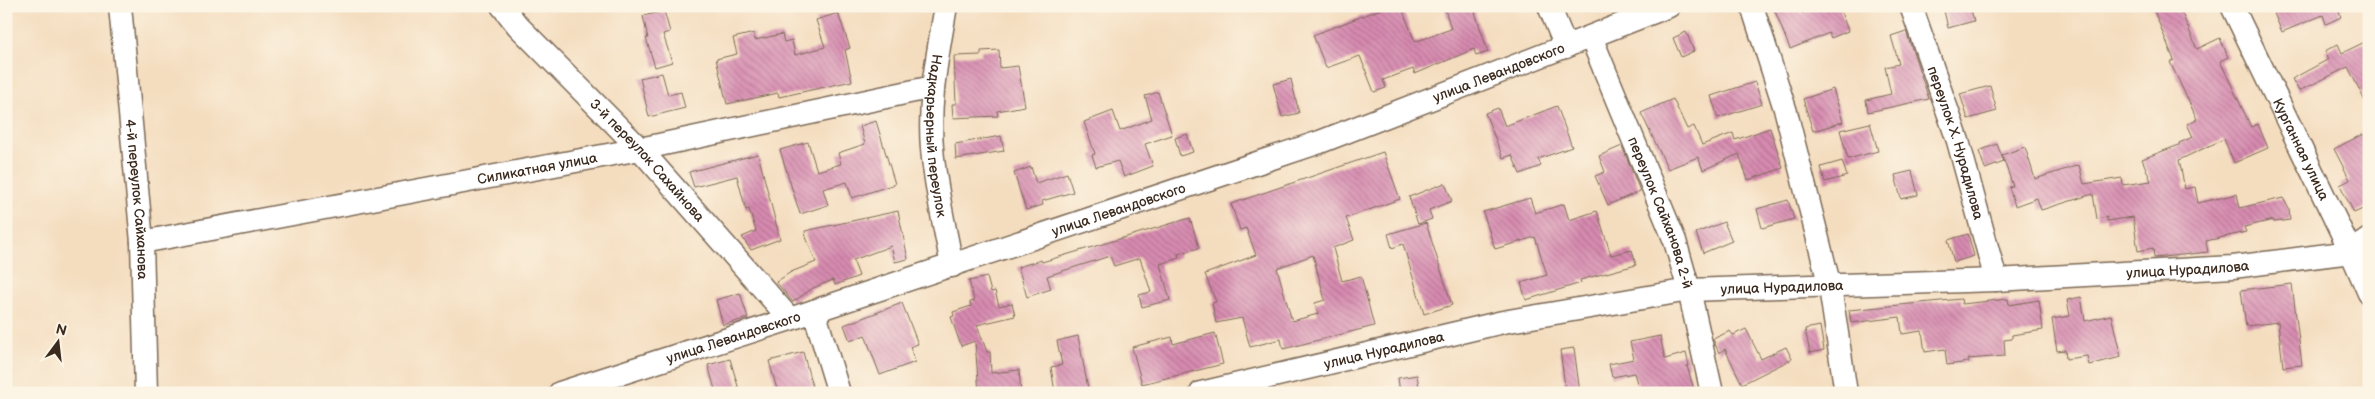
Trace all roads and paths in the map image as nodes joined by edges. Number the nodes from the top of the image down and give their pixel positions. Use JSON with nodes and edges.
{"nodes":[{"id":1,"x":120,"y":6,"type":"edge"},
{"id":2,"x":502,"y":6,"type":"edge"},
{"id":3,"x":946,"y":6,"type":"edge"},
{"id":4,"x":1549,"y":6,"type":"edge"},
{"id":5,"x":1669,"y":6,"type":"edge"},
{"id":6,"x":1752,"y":6,"type":"edge"},
{"id":7,"x":1912,"y":6,"type":"edge"},
{"id":8,"x":2232,"y":6,"type":"edge"},
{"id":9,"x":1591,"y":37,"type":"junction"},
{"id":10,"x":1566,"y":47,"type":"junction"},
{"id":11,"x":932,"y":87,"type":"junction"},
{"id":12,"x":640,"y":149,"type":"junction"},
{"id":13,"x":142,"y":242,"type":"junction"},
{"id":14,"x":2360,"y":245,"type":"edge"},
{"id":15,"x":952,"y":266,"type":"junction"},
{"id":16,"x":1996,"y":280,"type":"junction"},
{"id":17,"x":1830,"y":286,"type":"junction"},
{"id":18,"x":1689,"y":290,"type":"junction"},
{"id":19,"x":2369,"y":292,"type":"edge"},
{"id":20,"x":814,"y":311,"type":"junction"},
{"id":21,"x":790,"y":319,"type":"junction"},
{"id":22,"x":146,"y":393,"type":"edge"},
{"id":23,"x":560,"y":393,"type":"edge"},
{"id":24,"x":839,"y":393,"type":"edge"},
{"id":25,"x":1201,"y":393,"type":"edge"},
{"id":26,"x":1712,"y":393,"type":"edge"},
{"id":27,"x":1846,"y":393,"type":"edge"}],
"edges":[{"from":1,"to":13,"type":"street","name":"4-й переулок Сайханова"},
{"from":2,"to":12,"type":"street","name":"3-й переулок Сахайнова"},
{"from":3,"to":11,"type":"street","name":"Надкарьерный переулок"},
{"from":4,"to":10,"type":"street"},
{"from":5,"to":9,"type":"street","name":"улица Левандовского"},
{"from":6,"to":17,"type":"street"},
{"from":7,"to":16,"type":"street","name":"переулок Х. Нурадилова"},
{"from":8,"to":14,"type":"street","name":"Курганная улица"},
{"from":9,"to":10,"type":"street","name":"улица Левандовского"},
{"from":9,"to":18,"type":"street","name":"переулок Сайханова 2-й"},
{"from":10,"to":15,"type":"street","name":"улица Левандовского"},
{"from":11,"to":12,"type":"street","name":"Силикатная улица"},
{"from":11,"to":15,"type":"street","name":"Надкарьерный переулок"},
{"from":12,"to":13,"type":"street","name":"Силикатная улица"},
{"from":12,"to":21,"type":"street","name":"3-й переулок Сахайнова"},
{"from":13,"to":22,"type":"street","name":"4-й переулок Сайханова"},
{"from":14,"to":16,"type":"street","name":"улица Нурадилова"},
{"from":14,"to":19,"type":"street","name":"Курганная улица"},
{"from":15,"to":20,"type":"street","name":"улица Левандовского"},
{"from":16,"to":17,"type":"street","name":"улица Нурадилова"},
{"from":17,"to":18,"type":"street","name":"улица Нурадилова"},
{"from":17,"to":27,"type":"street"},
{"from":18,"to":25,"type":"street","name":"улица Нурадилова"},
{"from":18,"to":26,"type":"street","name":"переулок Сайханова 2-й"},
{"from":20,"to":21,"type":"street","name":"улица Левандовского"},
{"from":20,"to":24,"type":"street"},
{"from":21,"to":23,"type":"street","name":"улица Левандовского"}]}
